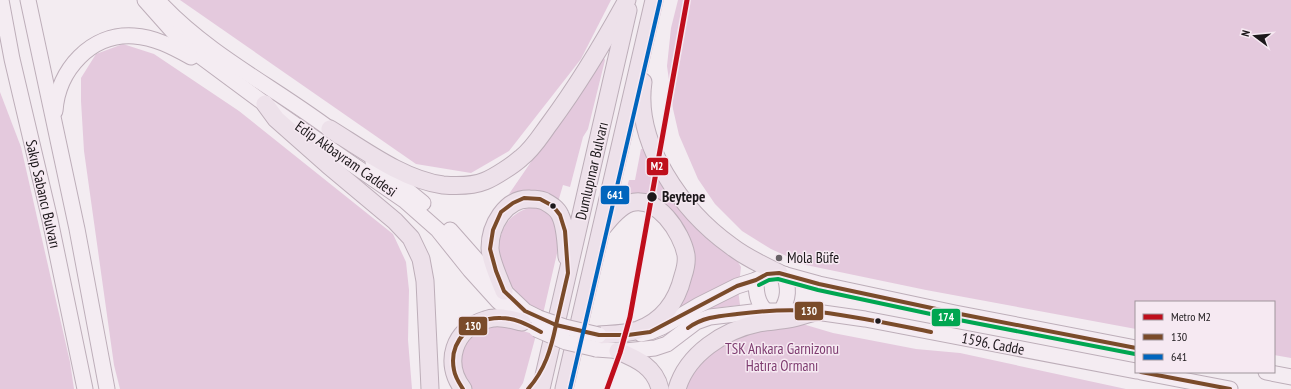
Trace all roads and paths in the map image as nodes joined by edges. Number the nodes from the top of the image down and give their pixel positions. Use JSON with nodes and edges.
{"nodes":[{"id":1,"x":1,"y":0,"type":"edge"},
{"id":2,"x":28,"y":0,"type":"edge"},
{"id":3,"x":145,"y":0,"type":"edge"},
{"id":4,"x":157,"y":0,"type":"edge"},
{"id":5,"x":627,"y":0,"type":"edge"},
{"id":6,"x":631,"y":0,"type":"edge"},
{"id":7,"x":654,"y":0,"type":"edge"},
{"id":8,"x":0,"y":30,"type":"edge"},
{"id":9,"x":645,"y":36,"type":"junction"},
{"id":10,"x":12,"y":59,"type":"junction"},
{"id":11,"x":229,"y":77,"type":"junction"},
{"id":12,"x":265,"y":104,"type":"junction"},
{"id":13,"x":55,"y":124,"type":"junction"},
{"id":14,"x":330,"y":129,"type":"junction"},
{"id":15,"x":602,"y":229,"type":"junction"},
{"id":16,"x":568,"y":273,"type":"junction"},
{"id":17,"x":781,"y":274,"type":"junction"},
{"id":18,"x":756,"y":280,"type":"junction"},
{"id":19,"x":504,"y":292,"type":"junction"},
{"id":20,"x":774,"y":311,"type":"junction"},
{"id":21,"x":816,"y":312,"type":"junction"},
{"id":22,"x":532,"y":323,"type":"junction"},
{"id":23,"x":598,"y":342,"type":"junction"},
{"id":24,"x":1135,"y":348,"type":"edge"},
{"id":25,"x":618,"y":351,"type":"junction"},
{"id":26,"x":550,"y":352,"type":"junction"},
{"id":27,"x":1135,"y":371,"type":"edge"},
{"id":28,"x":1146,"y":373,"type":"edge"},
{"id":29,"x":1271,"y":373,"type":"edge"},
{"id":30,"x":1291,"y":377,"type":"edge"},
{"id":31,"x":565,"y":386,"type":"edge"},
{"id":32,"x":85,"y":389,"type":"edge"},
{"id":33,"x":107,"y":389,"type":"edge"},
{"id":34,"x":430,"y":389,"type":"edge"},
{"id":35,"x":463,"y":389,"type":"edge"},
{"id":36,"x":528,"y":389,"type":"edge"},
{"id":37,"x":541,"y":389,"type":"edge"},
{"id":38,"x":660,"y":389,"type":"edge"},
{"id":39,"x":676,"y":389,"type":"edge"},
{"id":40,"x":1230,"y":389,"type":"edge"}],
"edges":[{"from":1,"to":10,"type":"main road","name":"Sakıp Sabancı Bulvarı"},
{"from":2,"to":13,"type":"main road","name":"Sakıp Sabancı Bulvarı"},
{"from":3,"to":11,"type":"main road","name":"Edip Akbayram Caddesi"},
{"from":4,"to":14,"type":"main road","name":"Edip Akbayram Caddesi"},
{"from":5,"to":14,"type":"highway"},
{"from":6,"to":16,"type":"highway","name":"Dumlupınar Bulvarı"},
{"from":7,"to":9,"type":"highway","name":"Dumlupınar Bulvarı"},
{"from":8,"to":10,"type":"main road"},
{"from":9,"to":15,"type":"highway","name":"Dumlupınar Bulvarı"},
{"from":9,"to":17,"type":"highway"},
{"from":10,"to":32,"type":"main road","name":"Sakıp Sabancı Bulvarı"},
{"from":11,"to":12,"type":"main road","name":"Edip Akbayram Caddesi"},
{"from":11,"to":13,"type":"main road"},
{"from":12,"to":22,"type":"main road","name":"Edip Akbayram Caddesi"},
{"from":12,"to":34,"type":"highway"},
{"from":13,"to":33,"type":"main road","name":"Sakıp Sabancı Bulvarı"},
{"from":14,"to":19,"type":"main road","name":"Edip Akbayram Caddesi"},
{"from":15,"to":23,"type":"highway"},
{"from":15,"to":31,"type":"highway","name":"Dumlupınar Bulvarı"},
{"from":16,"to":19,"type":"highway"},
{"from":16,"to":26,"type":"highway","name":"Dumlupınar Bulvarı"},
{"from":17,"to":18,"type":"main road"},
{"from":17,"to":20,"type":"main road"},
{"from":17,"to":24,"type":"main road","name":"1596. Cadde"},
{"from":18,"to":20,"type":"main road"},
{"from":18,"to":23,"type":"main road"},
{"from":19,"to":22,"type":"main road","name":"Edip Akbayram Caddesi"},
{"from":20,"to":21,"type":"main road","name":"1596. Cadde"},
{"from":20,"to":25,"type":"main road","name":"1596. Cadde"},
{"from":21,"to":27,"type":"main road","name":"1596. Cadde"},
{"from":21,"to":39,"type":"highway"},
{"from":22,"to":23,"type":"main road","bridge":true},
{"from":22,"to":35,"type":"highway"},
{"from":23,"to":25,"type":"main road","name":"1596. Cadde"},
{"from":25,"to":38,"type":"highway"},
{"from":26,"to":36,"type":"highway"},
{"from":26,"to":37,"type":"highway","name":"Dumlupınar Bulvarı"},
{"from":28,"to":40,"type":"main road"},
{"from":29,"to":30,"type":"main road"}]}
